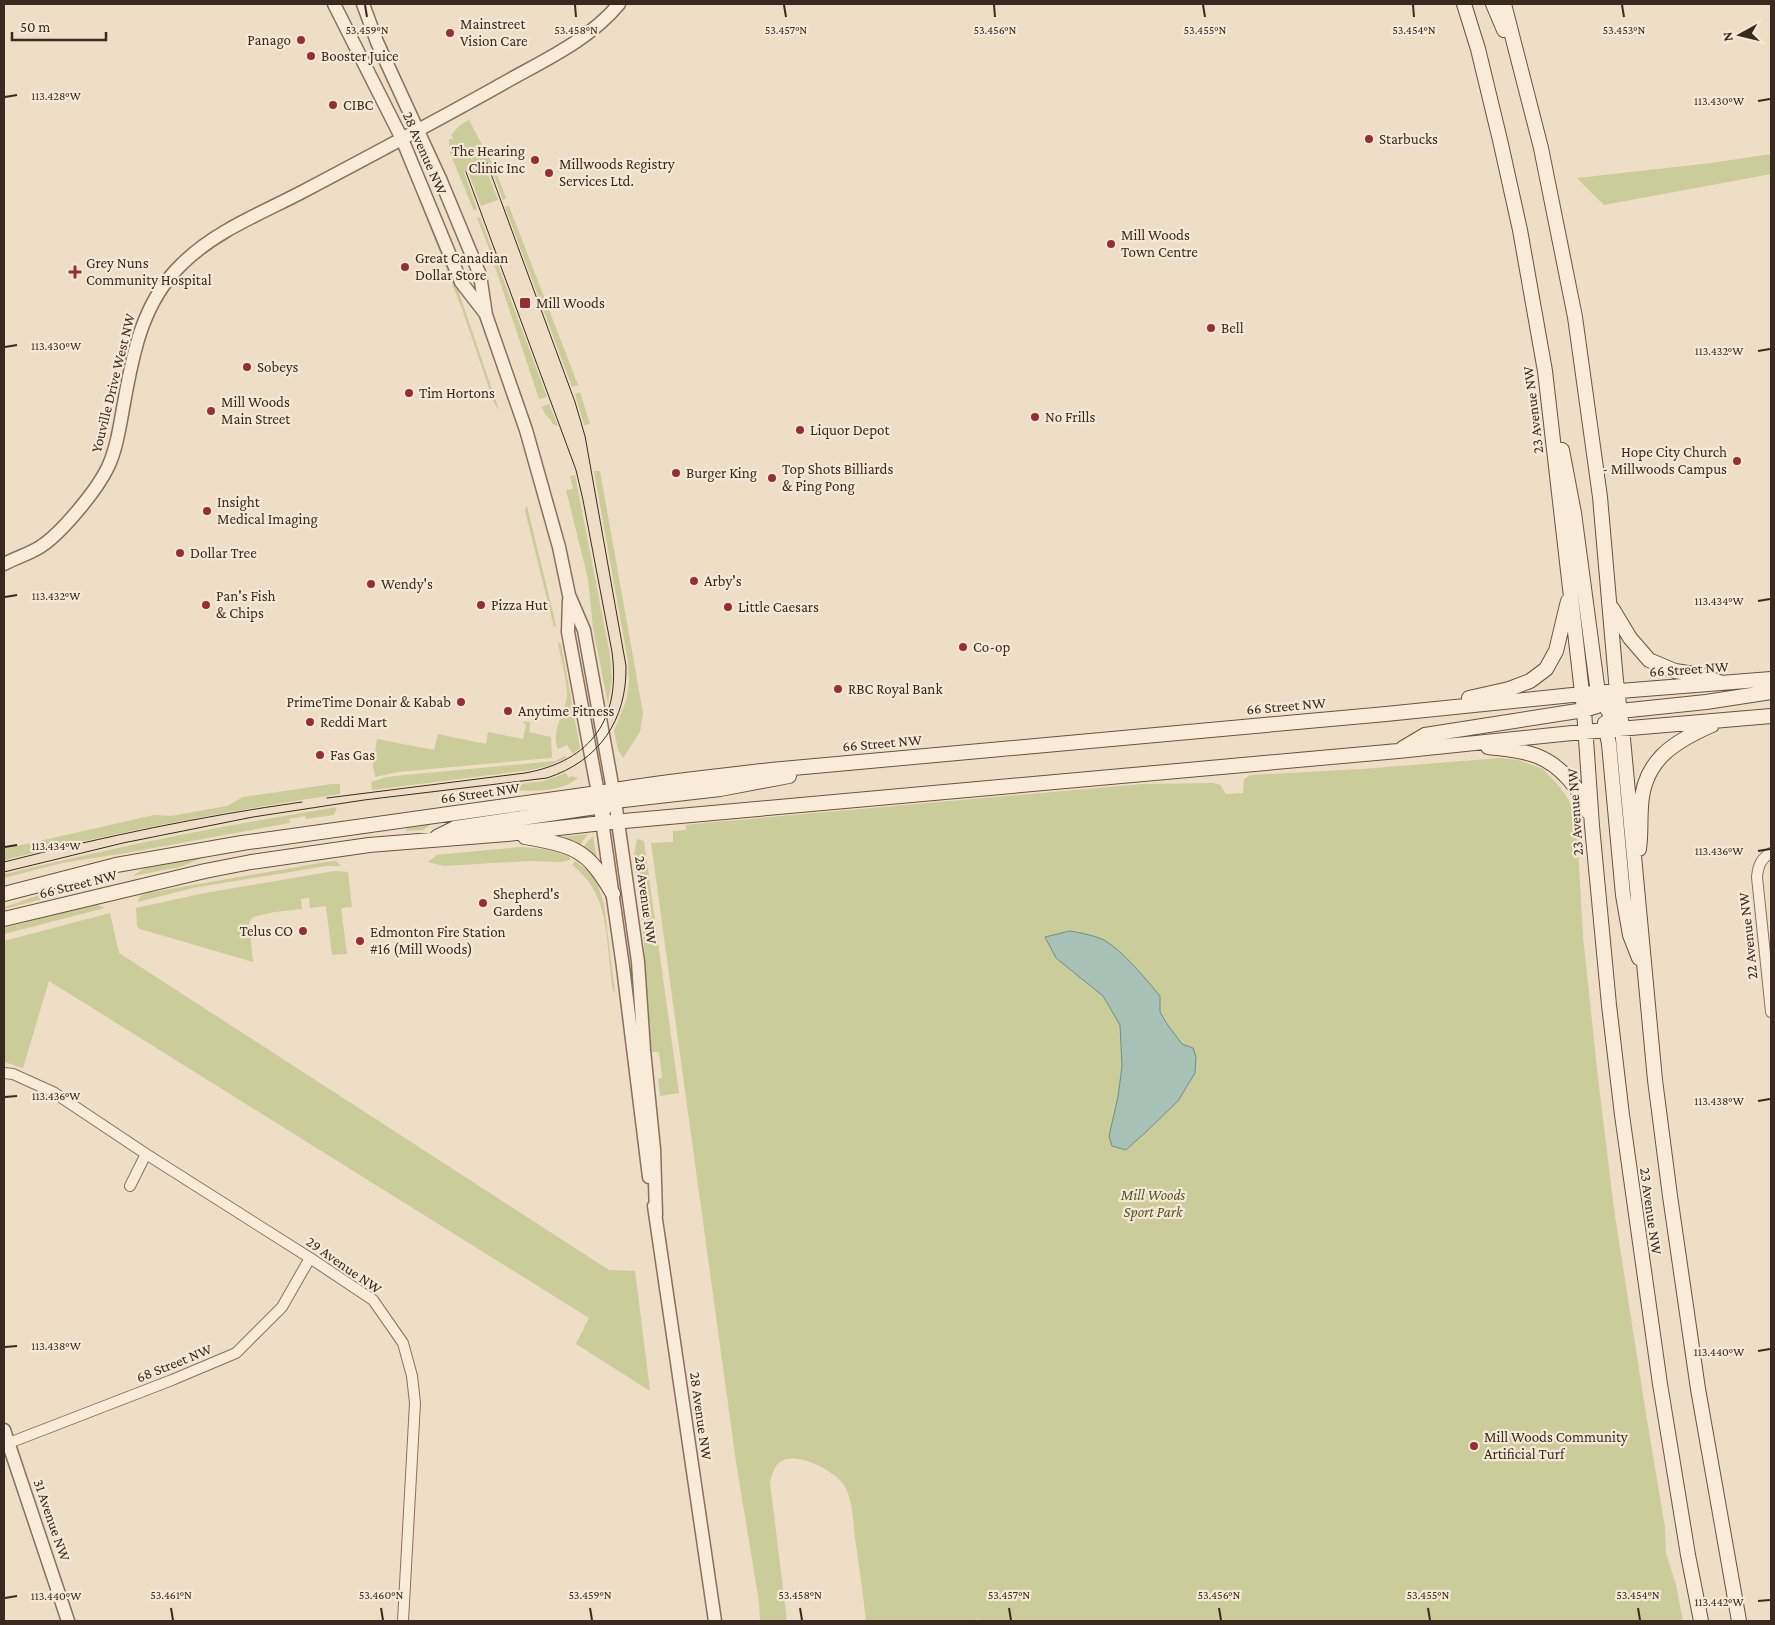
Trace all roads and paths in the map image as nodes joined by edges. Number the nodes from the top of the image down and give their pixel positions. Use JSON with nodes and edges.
{"nodes":[{"id":1,"x":334,"y":4,"type":"edge"},
{"id":2,"x":363,"y":4,"type":"edge"},
{"id":3,"x":618,"y":4,"type":"edge"},
{"id":4,"x":1464,"y":4,"type":"edge"},
{"id":5,"x":1493,"y":4,"type":"edge"},
{"id":6,"x":1504,"y":4,"type":"edge"},
{"id":7,"x":1519,"y":62,"type":"junction"},
{"id":8,"x":418,"y":131,"type":"junction"},
{"id":9,"x":402,"y":139,"type":"junction"},
{"id":10,"x":486,"y":314,"type":"junction"},
{"id":11,"x":1546,"y":371,"type":"junction"},
{"id":12,"x":4,"y":564,"type":"edge"},
{"id":13,"x":1571,"y":593,"type":"junction"},
{"id":14,"x":570,"y":595,"type":"junction"},
{"id":15,"x":1609,"y":603,"type":"junction"},
{"id":16,"x":1771,"y":679,"type":"edge"},
{"id":17,"x":1722,"y":683,"type":"junction"},
{"id":18,"x":1617,"y":691,"type":"junction"},
{"id":19,"x":1771,"y":692,"type":"edge"},
{"id":20,"x":1582,"y":694,"type":"junction"},
{"id":21,"x":1441,"y":708,"type":"junction"},
{"id":22,"x":1603,"y":710,"type":"junction"},
{"id":23,"x":1771,"y":716,"type":"edge"},
{"id":24,"x":1721,"y":721,"type":"junction"},
{"id":25,"x":1622,"y":728,"type":"junction"},
{"id":26,"x":1586,"y":732,"type":"junction"},
{"id":27,"x":1472,"y":744,"type":"junction"},
{"id":28,"x":1398,"y":751,"type":"junction"},
{"id":29,"x":614,"y":796,"type":"junction"},
{"id":30,"x":599,"y":799,"type":"junction"},
{"id":31,"x":619,"y":821,"type":"junction"},
{"id":32,"x":602,"y":823,"type":"junction"},
{"id":33,"x":1592,"y":826,"type":"junction"},
{"id":34,"x":507,"y":834,"type":"junction"},
{"id":35,"x":434,"y":839,"type":"junction"},
{"id":36,"x":1767,"y":856,"type":"edge"},
{"id":37,"x":1636,"y":877,"type":"junction"},
{"id":38,"x":4,"y":894,"type":"edge"},
{"id":39,"x":613,"y":894,"type":"junction"},
{"id":40,"x":4,"y":919,"type":"edge"},
{"id":41,"x":1645,"y":972,"type":"junction"},
{"id":42,"x":1771,"y":1012,"type":"edge"},
{"id":43,"x":4,"y":1073,"type":"edge"},
{"id":44,"x":146,"y":1154,"type":"junction"},
{"id":45,"x":130,"y":1186,"type":"dead end"},
{"id":46,"x":656,"y":1215,"type":"junction"},
{"id":47,"x":310,"y":1258,"type":"junction"},
{"id":48,"x":4,"y":1430,"type":"edge"},
{"id":49,"x":9,"y":1443,"type":"junction"},
{"id":50,"x":68,"y":1621,"type":"edge"},
{"id":51,"x":403,"y":1621,"type":"edge"},
{"id":52,"x":715,"y":1621,"type":"edge"},
{"id":53,"x":1701,"y":1621,"type":"edge"},
{"id":54,"x":1739,"y":1621,"type":"edge"}],
"edges":[{"from":1,"to":9,"type":"street","name":"28 Avenue NW"},
{"from":2,"to":8,"type":"street","name":"28 Avenue NW"},
{"from":3,"to":8,"type":"street","name":"Youville Drive West NW"},
{"from":4,"to":11,"type":"main road","name":"23 Avenue NW"},
{"from":5,"to":7,"type":"main road"},
{"from":6,"to":7,"type":"main road","name":"23 Avenue NW"},
{"from":7,"to":15,"type":"main road","name":"23 Avenue NW"},
{"from":8,"to":9,"type":"street","name":"Youville Drive West NW"},
{"from":8,"to":10,"type":"street","name":"28 Avenue NW"},
{"from":9,"to":10,"type":"street","name":"28 Avenue NW"},
{"from":9,"to":12,"type":"street","name":"Youville Drive West NW"},
{"from":10,"to":14,"type":"street","name":"28 Avenue NW"},
{"from":11,"to":13,"type":"main road","name":"23 Avenue NW"},
{"from":11,"to":22,"type":"main road"},
{"from":13,"to":20,"type":"main road","name":"23 Avenue NW"},
{"from":13,"to":21,"type":"main road"},
{"from":14,"to":29,"type":"street","name":"28 Avenue NW"},
{"from":14,"to":30,"type":"street","name":"28 Avenue NW"},
{"from":15,"to":17,"type":"main road"},
{"from":15,"to":18,"type":"main road","name":"23 Avenue NW"},
{"from":16,"to":17,"type":"main road","name":"66 Street NW"},
{"from":17,"to":18,"type":"main road","name":"66 Street NW"},
{"from":18,"to":22,"type":"main road","name":"66 Street NW"},
{"from":18,"to":22,"type":"main road","name":"23 Avenue NW"},
{"from":19,"to":22,"type":"main road"},
{"from":20,"to":21,"type":"main road","name":"66 Street NW"},
{"from":20,"to":22,"type":"main road","name":"66 Street NW"},
{"from":21,"to":29,"type":"main road","name":"66 Street NW"},
{"from":22,"to":25,"type":"main road","name":"66 Street NW"},
{"from":22,"to":26,"type":"main road","name":"66 Street NW"},
{"from":22,"to":26,"type":"main road","name":"23 Avenue NW"},
{"from":22,"to":28,"type":"main road"},
{"from":22,"to":41,"type":"main road"},
{"from":23,"to":24,"type":"main road","name":"66 Street NW"},
{"from":24,"to":25,"type":"main road","name":"66 Street NW"},
{"from":24,"to":37,"type":"main road"},
{"from":25,"to":37,"type":"main road","name":"23 Avenue NW"},
{"from":26,"to":27,"type":"main road","name":"66 Street NW"},
{"from":26,"to":33,"type":"main road","name":"23 Avenue NW"},
{"from":27,"to":28,"type":"main road","name":"66 Street NW"},
{"from":27,"to":33,"type":"main road"},
{"from":28,"to":31,"type":"main road","name":"66 Street NW"},
{"from":29,"to":30,"type":"main road","name":"66 Street NW"},
{"from":29,"to":31,"type":"street","name":"28 Avenue NW"},
{"from":29,"to":32,"type":"main road"},
{"from":30,"to":32,"type":"street","name":"28 Avenue NW"},
{"from":30,"to":35,"type":"main road"},
{"from":30,"to":38,"type":"main road","name":"66 Street NW"},
{"from":31,"to":32,"type":"main road","name":"66 Street NW"},
{"from":31,"to":46,"type":"street","name":"28 Avenue NW"},
{"from":32,"to":34,"type":"main road","name":"66 Street NW"},
{"from":32,"to":39,"type":"street","name":"28 Avenue NW"},
{"from":33,"to":53,"type":"main road","name":"23 Avenue NW"},
{"from":34,"to":35,"type":"main road","name":"66 Street NW"},
{"from":34,"to":39,"type":"main road"},
{"from":35,"to":40,"type":"main road","name":"66 Street NW"},
{"from":36,"to":42,"type":"street","name":"22 Avenue NW"},
{"from":37,"to":41,"type":"main road","name":"23 Avenue NW"},
{"from":39,"to":46,"type":"street","name":"28 Avenue NW"},
{"from":41,"to":54,"type":"main road","name":"23 Avenue NW"},
{"from":43,"to":44,"type":"street","name":"29 Avenue NW"},
{"from":44,"to":45,"type":"street"},
{"from":44,"to":47,"type":"street","name":"29 Avenue NW"},
{"from":46,"to":52,"type":"street","name":"28 Avenue NW"},
{"from":47,"to":49,"type":"street","name":"68 Street NW"},
{"from":47,"to":51,"type":"street","name":"29 Avenue NW"},
{"from":48,"to":49,"type":"street","name":"31 Avenue NW"},
{"from":49,"to":50,"type":"street","name":"31 Avenue NW"}]}
